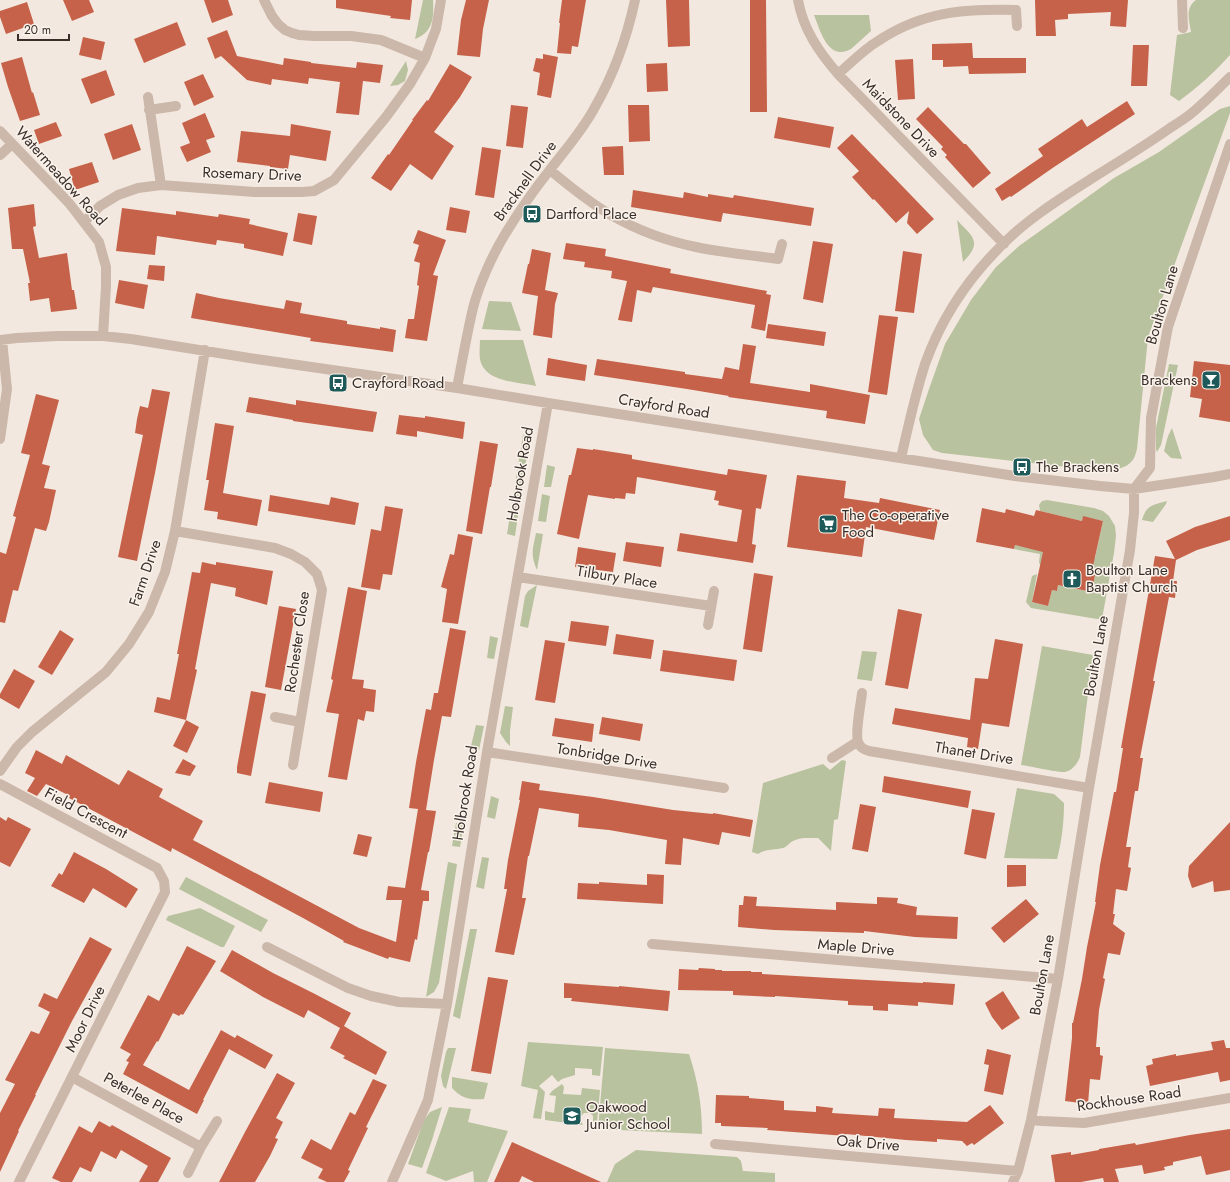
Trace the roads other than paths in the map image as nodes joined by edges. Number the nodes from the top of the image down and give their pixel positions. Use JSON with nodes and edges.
{"nodes":[{"id":1,"x":264,"y":0,"type":"edge"},
{"id":2,"x":441,"y":0,"type":"edge"},
{"id":3,"x":635,"y":0,"type":"edge"},
{"id":4,"x":798,"y":0,"type":"edge"},
{"id":5,"x":1182,"y":0,"type":"edge"},
{"id":6,"x":1017,"y":26,"type":"dead end"},
{"id":7,"x":1184,"y":28,"type":"dead end"},
{"id":8,"x":425,"y":58,"type":"junction"},
{"id":9,"x":838,"y":74,"type":"junction"},
{"id":10,"x":1230,"y":77,"type":"edge"},
{"id":11,"x":148,"y":97,"type":"dead end"},
{"id":12,"x":176,"y":106,"type":"dead end"},
{"id":13,"x":150,"y":110,"type":"junction"},
{"id":14,"x":0,"y":131,"type":"edge"},
{"id":15,"x":12,"y":144,"type":"junction"},
{"id":16,"x":1230,"y":144,"type":"edge"},
{"id":17,"x":0,"y":155,"type":"edge"},
{"id":18,"x":550,"y":170,"type":"junction"},
{"id":19,"x":160,"y":185,"type":"junction"},
{"id":20,"x":84,"y":222,"type":"junction"},
{"id":21,"x":782,"y":244,"type":"dead end"},
{"id":22,"x":1004,"y":244,"type":"junction"},
{"id":23,"x":103,"y":336,"type":"junction"},
{"id":24,"x":1,"y":340,"type":"edge"},
{"id":25,"x":205,"y":350,"type":"junction"},
{"id":26,"x":456,"y":388,"type":"junction"},
{"id":27,"x":548,"y":403,"type":"junction"},
{"id":28,"x":0,"y":439,"type":"edge"},
{"id":29,"x":901,"y":458,"type":"junction"},
{"id":30,"x":1230,"y":474,"type":"edge"},
{"id":31,"x":1134,"y":489,"type":"junction"},
{"id":32,"x":175,"y":531,"type":"junction"},
{"id":33,"x":518,"y":577,"type":"junction"},
{"id":34,"x":714,"y":591,"type":"dead end"},
{"id":35,"x":711,"y":606,"type":"junction"},
{"id":36,"x":708,"y":625,"type":"dead end"},
{"id":37,"x":862,"y":693,"type":"dead end"},
{"id":38,"x":275,"y":717,"type":"dead end"},
{"id":39,"x":300,"y":722,"type":"junction"},
{"id":40,"x":857,"y":742,"type":"junction"},
{"id":41,"x":487,"y":752,"type":"junction"},
{"id":42,"x":832,"y":758,"type":"dead end"},
{"id":43,"x":293,"y":766,"type":"dead end"},
{"id":44,"x":0,"y":771,"type":"edge"},
{"id":45,"x":0,"y":784,"type":"edge"},
{"id":46,"x":724,"y":788,"type":"dead end"},
{"id":47,"x":1089,"y":788,"type":"junction"},
{"id":48,"x":157,"y":868,"type":"joint"},
{"id":49,"x":652,"y":944,"type":"dead end"},
{"id":50,"x":267,"y":947,"type":"dead end"},
{"id":51,"x":1058,"y":979,"type":"junction"},
{"id":52,"x":447,"y":1004,"type":"junction"},
{"id":53,"x":72,"y":1077,"type":"junction"},
{"id":54,"x":1230,"y":1098,"type":"edge"},
{"id":55,"x":1031,"y":1120,"type":"junction"},
{"id":56,"x":217,"y":1121,"type":"dead end"},
{"id":57,"x":715,"y":1144,"type":"dead end"},
{"id":58,"x":200,"y":1146,"type":"junction"},
{"id":59,"x":1018,"y":1171,"type":"junction"},
{"id":60,"x":188,"y":1173,"type":"dead end"},
{"id":61,"x":19,"y":1182,"type":"edge"},
{"id":62,"x":392,"y":1182,"type":"edge"},
{"id":63,"x":1014,"y":1182,"type":"edge"}],
"edges":[{"from":1,"to":8,"type":"street"},
{"from":2,"to":8,"type":"street","name":"Rosemary Drive"},
{"from":3,"to":18,"type":"street","name":"Bracknell Drive"},
{"from":4,"to":9,"type":"street","name":"Maidstone Drive"},
{"from":5,"to":7,"type":"street"},
{"from":6,"to":9,"type":"street"},
{"from":8,"to":19,"type":"street","name":"Rosemary Drive"},
{"from":9,"to":22,"type":"street","name":"Maidstone Drive"},
{"from":10,"to":22,"type":"street"},
{"from":11,"to":13,"type":"street"},
{"from":12,"to":13,"type":"street"},
{"from":13,"to":19,"type":"street"},
{"from":14,"to":15,"type":"street","name":"Watermeadow Road"},
{"from":15,"to":17,"type":"street"},
{"from":15,"to":20,"type":"street","name":"Watermeadow Road"},
{"from":16,"to":31,"type":"street","name":"Boulton Lane"},
{"from":18,"to":21,"type":"street"},
{"from":18,"to":26,"type":"street","name":"Bracknell Drive"},
{"from":19,"to":20,"type":"street","name":"Rosemary Drive"},
{"from":20,"to":23,"type":"street","name":"Watermeadow Road"},
{"from":22,"to":29,"type":"street"},
{"from":23,"to":24,"type":"street","name":"Crayford Road"},
{"from":23,"to":25,"type":"street","name":"Crayford Road"},
{"from":24,"to":28,"type":"street"},
{"from":25,"to":26,"type":"street","name":"Crayford Road"},
{"from":25,"to":32,"type":"street","name":"Farm Drive"},
{"from":26,"to":27,"type":"street","name":"Crayford Road"},
{"from":27,"to":29,"type":"street","name":"Crayford Road"},
{"from":27,"to":33,"type":"street","name":"Holbrook Road"},
{"from":29,"to":31,"type":"street","name":"Crayford Road"},
{"from":30,"to":31,"type":"street","name":"Crayford Road"},
{"from":31,"to":47,"type":"street","name":"Boulton Lane"},
{"from":32,"to":39,"type":"street","name":"Rochester Close"},
{"from":32,"to":44,"type":"street","name":"Farm Drive"},
{"from":33,"to":35,"type":"street","name":"Tilbury Place"},
{"from":33,"to":41,"type":"street","name":"Holbrook Road"},
{"from":34,"to":35,"type":"street"},
{"from":35,"to":36,"type":"street"},
{"from":37,"to":40,"type":"street"},
{"from":38,"to":39,"type":"street"},
{"from":39,"to":43,"type":"street","name":"Rochester Close"},
{"from":40,"to":42,"type":"street"},
{"from":40,"to":47,"type":"street","name":"Thanet Drive"},
{"from":41,"to":46,"type":"street","name":"Tonbridge Drive"},
{"from":41,"to":52,"type":"street","name":"Holbrook Road"},
{"from":45,"to":48,"type":"street","name":"Field Crescent"},
{"from":47,"to":51,"type":"street","name":"Boulton Lane"},
{"from":48,"to":53,"type":"street","name":"Moor Drive"},
{"from":49,"to":51,"type":"street","name":"Maple Drive"},
{"from":50,"to":52,"type":"street"},
{"from":51,"to":55,"type":"street","name":"Boulton Lane"},
{"from":52,"to":62,"type":"street","name":"Holbrook Road"},
{"from":53,"to":58,"type":"street","name":"Peterlee Place"},
{"from":53,"to":61,"type":"street","name":"Moor Drive"},
{"from":54,"to":55,"type":"street","name":"Rockhouse Road"},
{"from":55,"to":59,"type":"street","name":"Boulton Lane"},
{"from":56,"to":58,"type":"street"},
{"from":57,"to":59,"type":"street","name":"Oak Drive"},
{"from":58,"to":60,"type":"street"},
{"from":59,"to":63,"type":"street","name":"Boulton Lane"}]}
